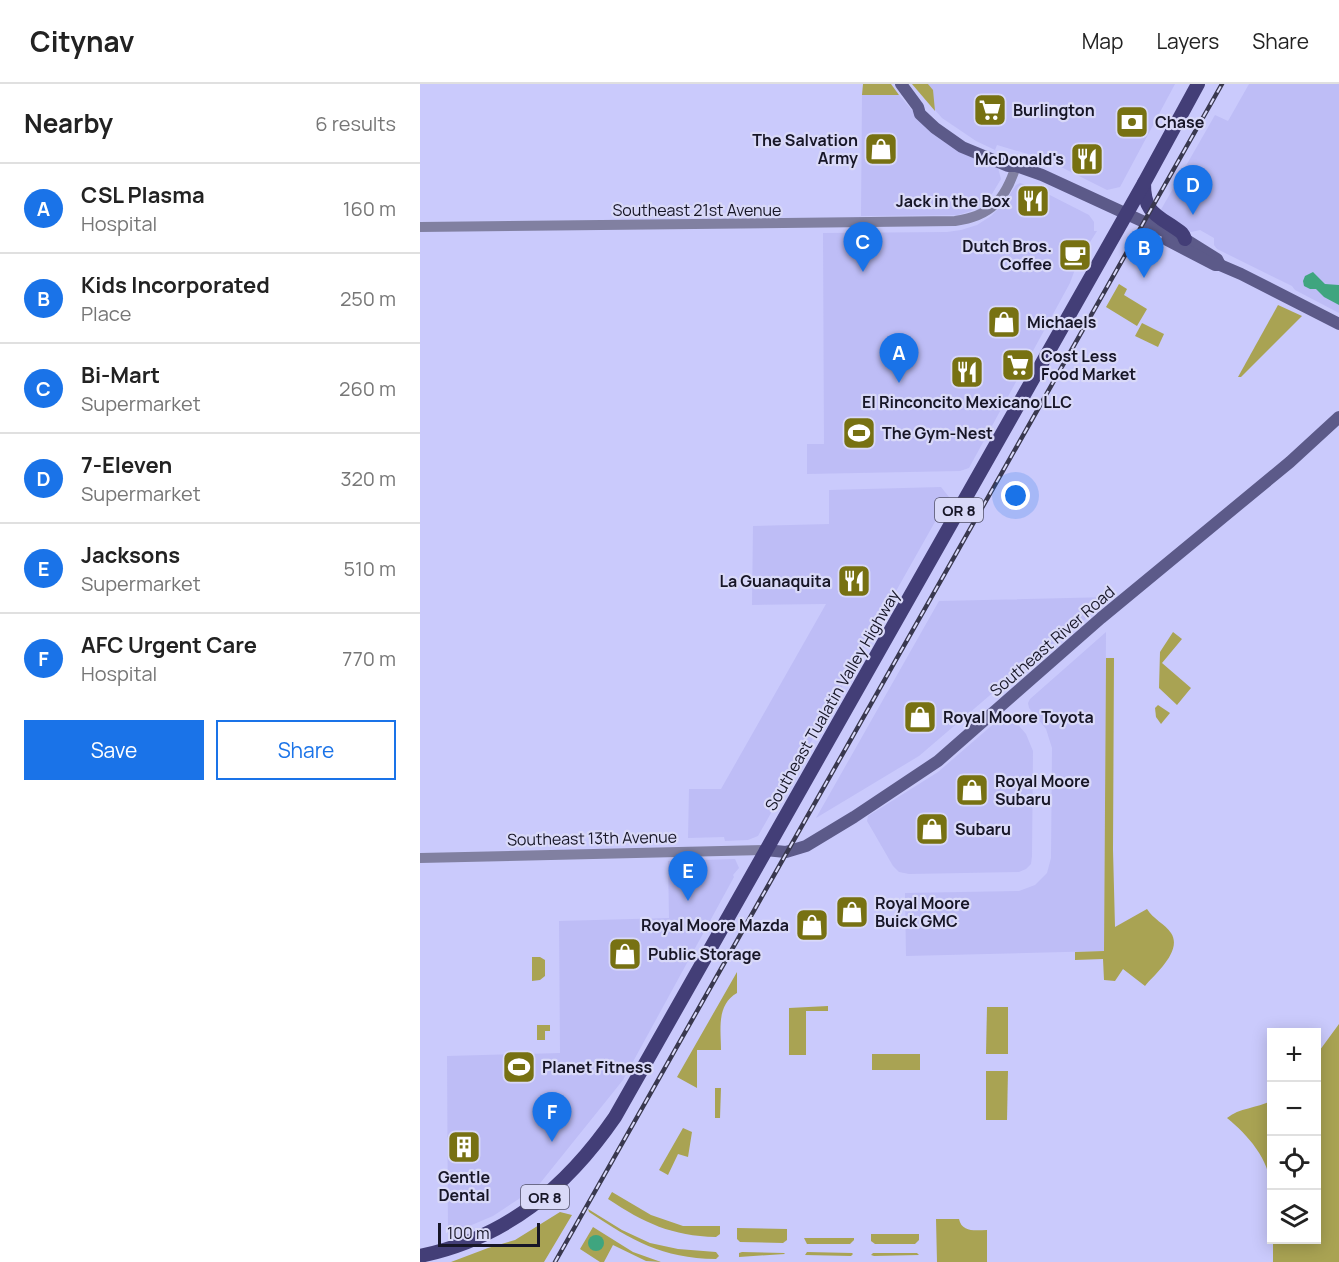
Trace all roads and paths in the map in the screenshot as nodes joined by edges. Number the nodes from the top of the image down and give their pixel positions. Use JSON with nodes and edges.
{"nodes":[{"id":1,"x":901,"y":84,"type":"edge"},
{"id":2,"x":1198,"y":84,"type":"edge"},
{"id":3,"x":1011,"y":164,"type":"junction"},
{"id":4,"x":1144,"y":183,"type":"junction"},
{"id":5,"x":1125,"y":214,"type":"junction"},
{"id":6,"x":420,"y":227,"type":"edge"},
{"id":7,"x":1185,"y":239,"type":"junction"},
{"id":8,"x":1220,"y":265,"type":"junction"},
{"id":9,"x":1339,"y":324,"type":"edge"},
{"id":10,"x":1339,"y":417,"type":"edge"},
{"id":11,"x":765,"y":850,"type":"junction"},
{"id":12,"x":420,"y":858,"type":"edge"},
{"id":13,"x":420,"y":1256,"type":"edge"}],
"edges":[{"from":1,"to":3,"type":"main road"},
{"from":2,"to":4,"type":"main road","name":"Southeast Tualatin Valley Highway","number":"OR 8"},
{"from":3,"to":5,"type":"main road"},
{"from":3,"to":6,"type":"street","name":"Southeast 21st Avenue"},
{"from":4,"to":5,"type":"main road","name":"Southeast Tualatin Valley Highway","number":"OR 8"},
{"from":4,"to":7,"type":"main road"},
{"from":5,"to":7,"type":"main road"},
{"from":5,"to":8,"type":"main road"},
{"from":5,"to":11,"type":"main road","name":"Southeast Tualatin Valley Highway","number":"OR 8"},
{"from":7,"to":8,"type":"main road"},
{"from":8,"to":9,"type":"main road"},
{"from":10,"to":11,"type":"main road","name":"Southeast River Road"},
{"from":11,"to":12,"type":"street","name":"Southeast 13th Avenue"},
{"from":11,"to":13,"type":"main road","name":"Southeast Tualatin Valley Highway","number":"OR 8"}]}
